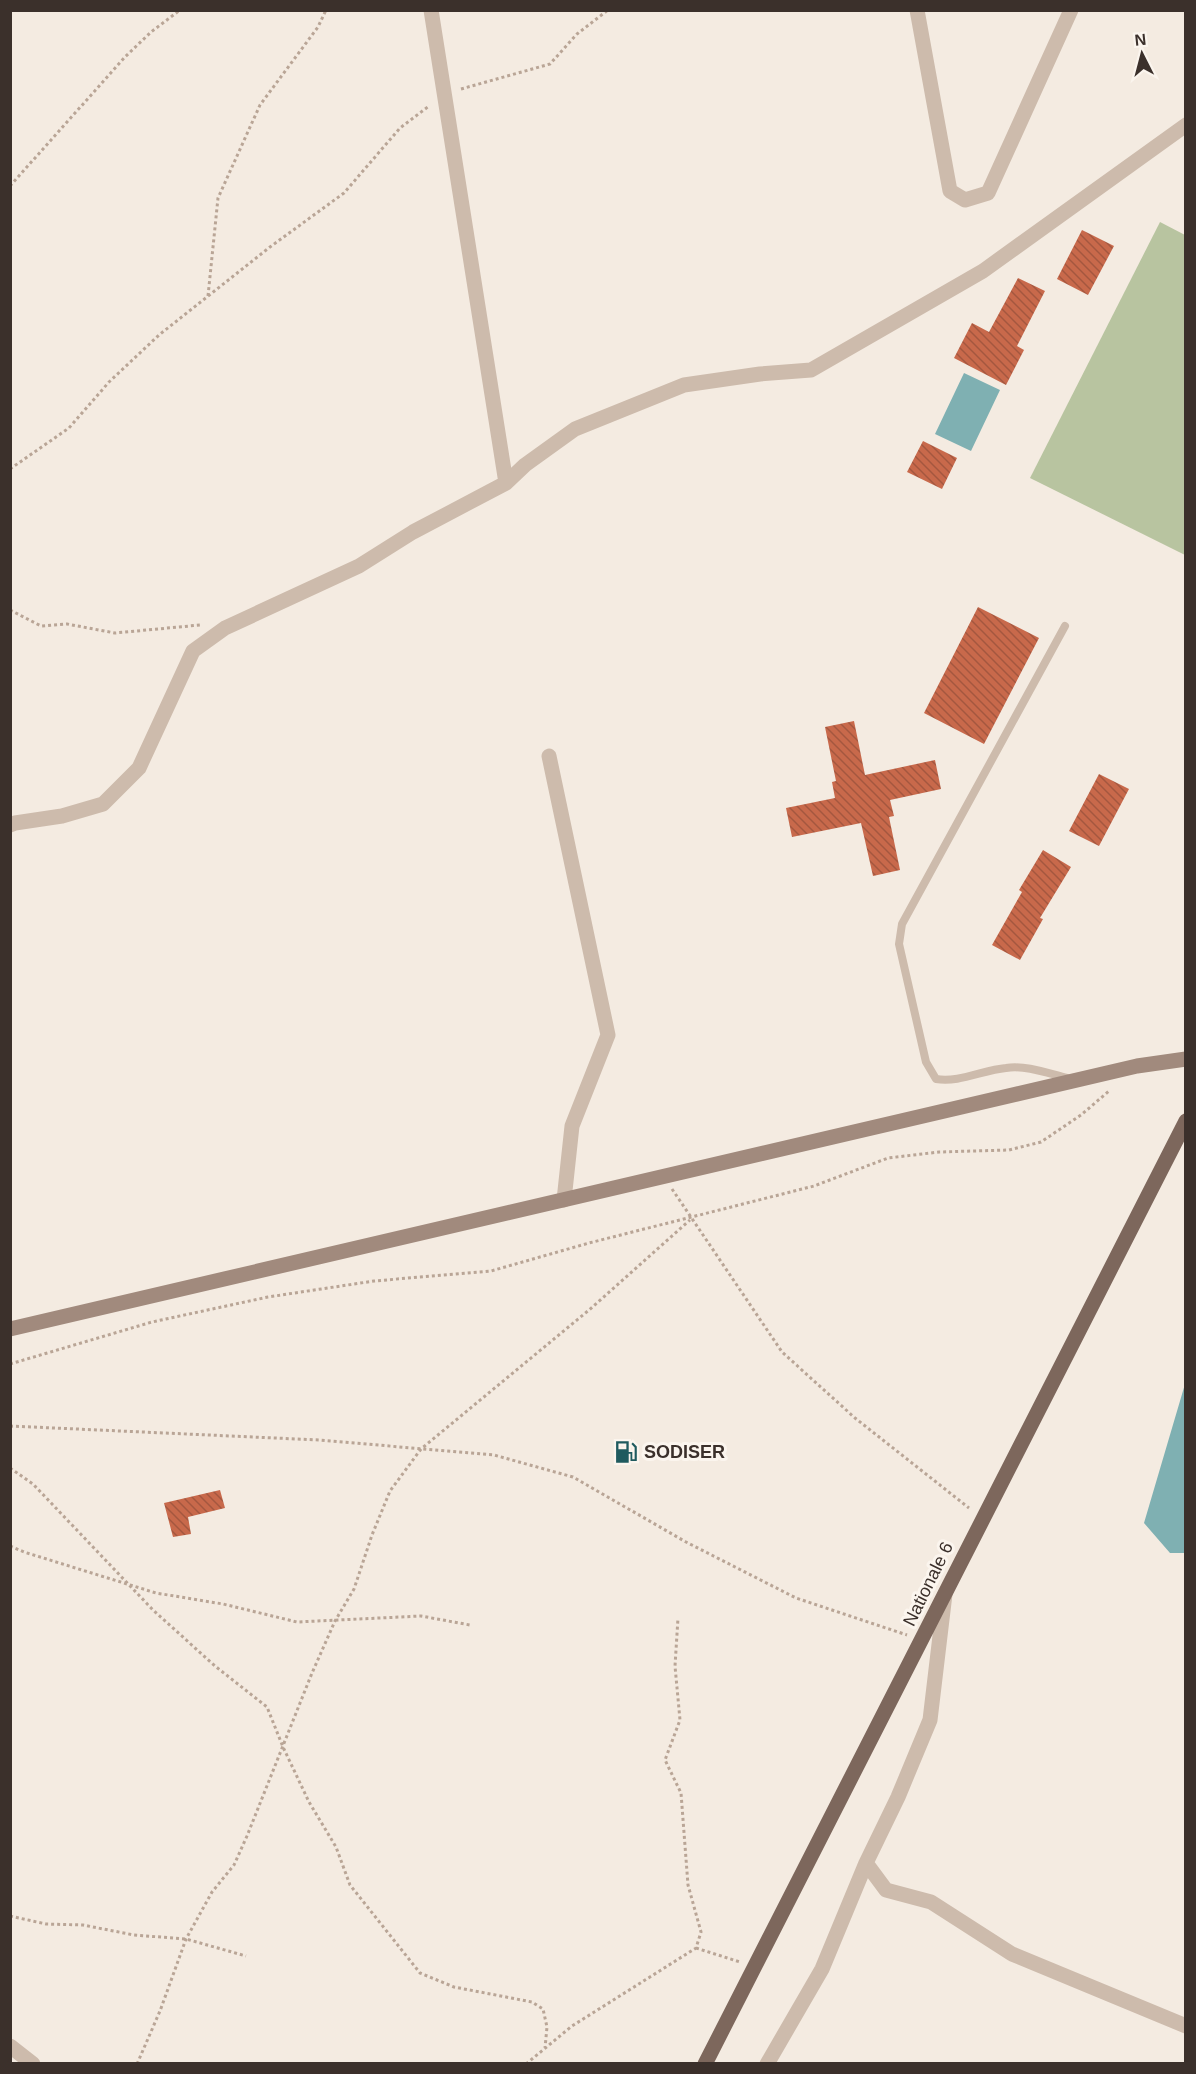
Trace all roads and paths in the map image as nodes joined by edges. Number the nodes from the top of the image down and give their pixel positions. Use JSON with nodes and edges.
{"nodes":[{"id":1,"x":180,"y":10,"type":"edge"},
{"id":2,"x":326,"y":10,"type":"edge"},
{"id":3,"x":431,"y":10,"type":"edge"},
{"id":4,"x":608,"y":10,"type":"edge"},
{"id":5,"x":1071,"y":10,"type":"edge"},
{"id":6,"x":919,"y":13,"type":"edge"},
{"id":7,"x":444,"y":94,"type":"junction"},
{"id":8,"x":1185,"y":125,"type":"edge"},
{"id":9,"x":10,"y":186,"type":"edge"},
{"id":10,"x":208,"y":296,"type":"junction"},
{"id":11,"x":10,"y":469,"type":"edge"},
{"id":12,"x":506,"y":483,"type":"junction"},
{"id":13,"x":10,"y":610,"type":"edge"},
{"id":14,"x":1065,"y":626,"type":"dead end"},
{"id":15,"x":225,"y":628,"type":"junction"},
{"id":16,"x":549,"y":756,"type":"dead end"},
{"id":17,"x":10,"y":825,"type":"edge"},
{"id":18,"x":1185,"y":1059,"type":"edge"},
{"id":19,"x":1077,"y":1081,"type":"junction"},
{"id":20,"x":1113,"y":1087,"type":"dead end"},
{"id":21,"x":1185,"y":1121,"type":"edge"},
{"id":22,"x":664,"y":1178,"type":"junction"},
{"id":23,"x":564,"y":1200,"type":"junction"},
{"id":24,"x":692,"y":1218,"type":"junction"},
{"id":25,"x":10,"y":1329,"type":"edge"},
{"id":26,"x":10,"y":1364,"type":"edge"},
{"id":27,"x":10,"y":1426,"type":"edge"},
{"id":28,"x":421,"y":1449,"type":"junction"},
{"id":29,"x":10,"y":1468,"type":"edge"},
{"id":30,"x":983,"y":1518,"type":"junction"},
{"id":31,"x":10,"y":1546,"type":"edge"},
{"id":32,"x":128,"y":1585,"type":"junction"},
{"id":33,"x":945,"y":1594,"type":"junction"},
{"id":34,"x":678,"y":1618,"type":"dead end"},
{"id":35,"x":335,"y":1621,"type":"junction"},
{"id":36,"x":470,"y":1625,"type":"dead end"},
{"id":37,"x":922,"y":1640,"type":"junction"},
{"id":38,"x":283,"y":1747,"type":"junction"},
{"id":39,"x":866,"y":1863,"type":"junction"},
{"id":40,"x":10,"y":1916,"type":"edge"},
{"id":41,"x":186,"y":1939,"type":"junction"},
{"id":42,"x":696,"y":1948,"type":"junction"},
{"id":43,"x":246,"y":1956,"type":"dead end"},
{"id":44,"x":755,"y":1966,"type":"junction"},
{"id":45,"x":1185,"y":2026,"type":"edge"},
{"id":46,"x":10,"y":2046,"type":"edge"},
{"id":47,"x":545,"y":2048,"type":"junction"},
{"id":48,"x":33,"y":2064,"type":"edge"},
{"id":49,"x":137,"y":2064,"type":"edge"},
{"id":50,"x":526,"y":2064,"type":"edge"},
{"id":51,"x":705,"y":2064,"type":"edge"},
{"id":52,"x":767,"y":2064,"type":"edge"}],
"edges":[{"from":1,"to":9,"type":"path"},
{"from":2,"to":10,"type":"path"},
{"from":3,"to":7,"type":"street"},
{"from":4,"to":7,"type":"path"},
{"from":5,"to":6,"type":"street"},
{"from":7,"to":10,"type":"path"},
{"from":7,"to":12,"type":"street"},
{"from":8,"to":12,"type":"street"},
{"from":10,"to":11,"type":"path"},
{"from":12,"to":15,"type":"street"},
{"from":13,"to":15,"type":"path"},
{"from":14,"to":19,"type":"lane"},
{"from":15,"to":17,"type":"street"},
{"from":16,"to":23,"type":"street"},
{"from":18,"to":19,"type":"main road"},
{"from":19,"to":22,"type":"main road"},
{"from":20,"to":24,"type":"path"},
{"from":21,"to":30,"type":"main road","name":"Nationale 6"},
{"from":22,"to":23,"type":"main road"},
{"from":22,"to":24,"type":"path"},
{"from":23,"to":25,"type":"main road"},
{"from":24,"to":26,"type":"path"},
{"from":24,"to":28,"type":"path"},
{"from":24,"to":30,"type":"path"},
{"from":27,"to":28,"type":"path"},
{"from":28,"to":35,"type":"path"},
{"from":28,"to":37,"type":"path"},
{"from":29,"to":32,"type":"path"},
{"from":30,"to":33,"type":"main road","name":"Nationale 6"},
{"from":31,"to":32,"type":"path"},
{"from":32,"to":35,"type":"path"},
{"from":32,"to":38,"type":"path"},
{"from":33,"to":37,"type":"main road","name":"Nationale 6"},
{"from":33,"to":39,"type":"street"},
{"from":34,"to":42,"type":"path"},
{"from":35,"to":36,"type":"path"},
{"from":35,"to":38,"type":"path"},
{"from":37,"to":44,"type":"main road","name":"Nationale 6"},
{"from":38,"to":41,"type":"path"},
{"from":38,"to":47,"type":"path"},
{"from":39,"to":45,"type":"street"},
{"from":39,"to":52,"type":"street"},
{"from":40,"to":41,"type":"path"},
{"from":41,"to":43,"type":"path"},
{"from":41,"to":49,"type":"path"},
{"from":42,"to":44,"type":"path"},
{"from":42,"to":47,"type":"path"},
{"from":44,"to":51,"type":"main road","name":"Nationale 6"},
{"from":46,"to":48,"type":"street"},
{"from":47,"to":50,"type":"path"}]}
